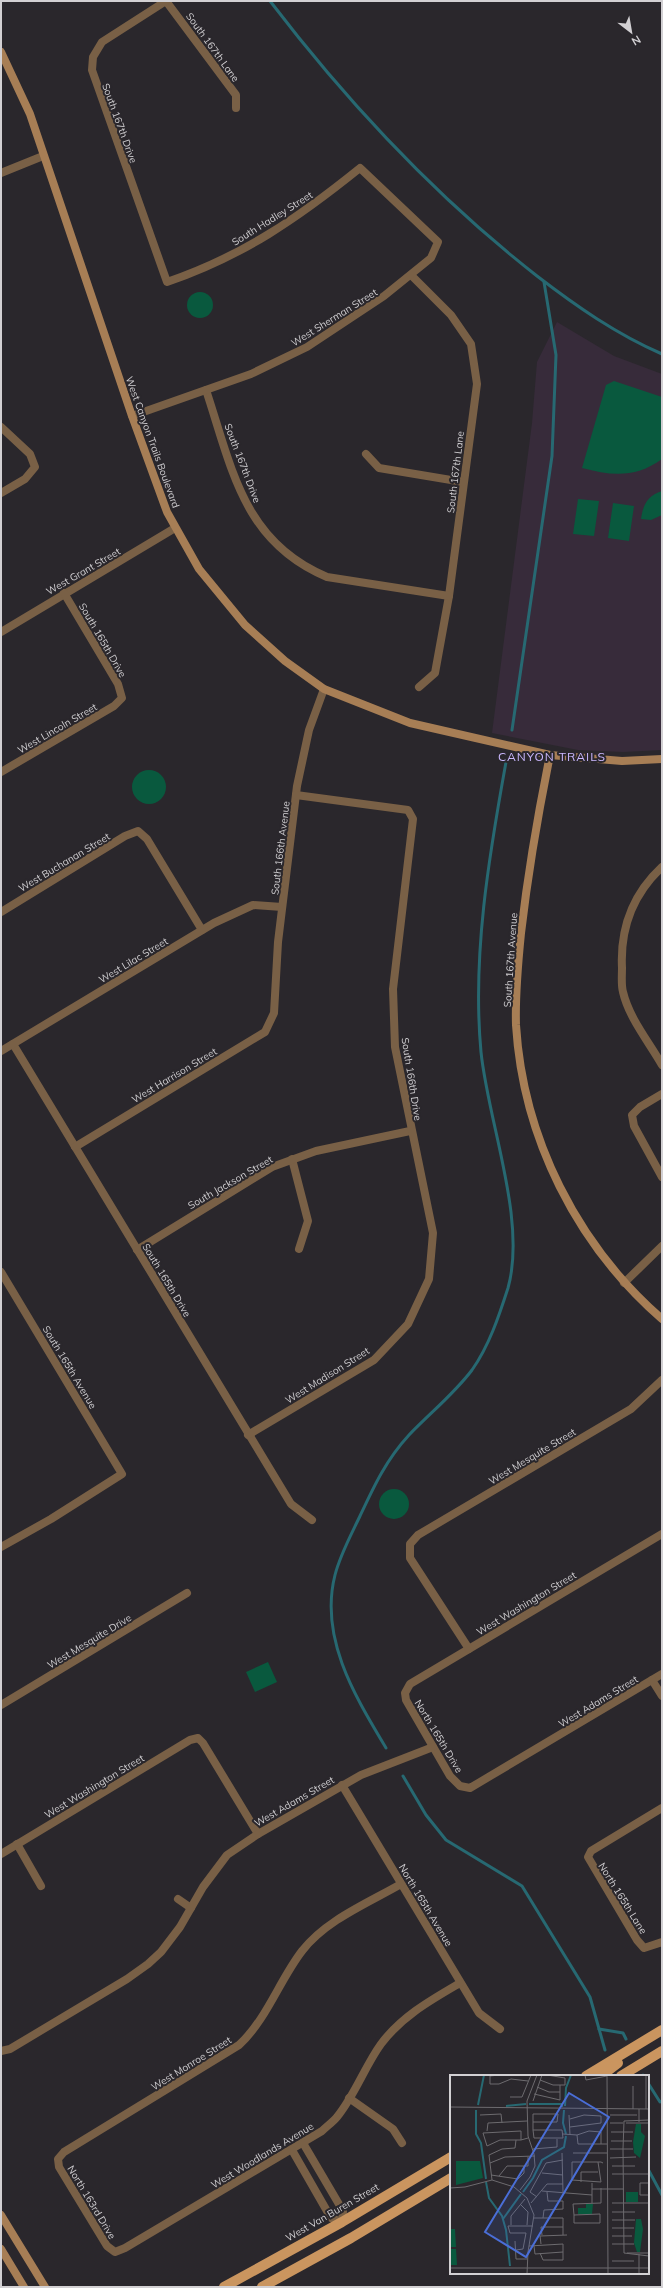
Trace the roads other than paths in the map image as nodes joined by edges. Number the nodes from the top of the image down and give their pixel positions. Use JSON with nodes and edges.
{"nodes":[{"id":1,"x":166,"y":1,"type":"edge"},
{"id":2,"x":1,"y":52,"type":"edge"},
{"id":3,"x":236,"y":108,"type":"dead end"},
{"id":4,"x":43,"y":156,"type":"junction"},
{"id":5,"x":1,"y":173,"type":"edge"},
{"id":6,"x":438,"y":242,"type":"joint"},
{"id":7,"x":411,"y":275,"type":"junction"},
{"id":8,"x":166,"y":282,"type":"joint"},
{"id":9,"x":206,"y":390,"type":"junction"},
{"id":10,"x":132,"y":416,"type":"junction"},
{"id":11,"x":1,"y":427,"type":"edge"},
{"id":12,"x":366,"y":454,"type":"dead end"},
{"id":13,"x":464,"y":482,"type":"junction"},
{"id":14,"x":1,"y":493,"type":"edge"},
{"id":15,"x":175,"y":528,"type":"junction"},
{"id":16,"x":64,"y":593,"type":"junction"},
{"id":17,"x":449,"y":596,"type":"junction"},
{"id":18,"x":1,"y":632,"type":"edge"},
{"id":19,"x":419,"y":687,"type":"dead end"},
{"id":20,"x":324,"y":689,"type":"junction"},
{"id":21,"x":122,"y":698,"type":"joint"},
{"id":22,"x":550,"y":754,"type":"junction"},
{"id":23,"x":662,"y":759,"type":"edge"},
{"id":24,"x":1,"y":772,"type":"edge"},
{"id":25,"x":296,"y":794,"type":"junction"},
{"id":26,"x":662,"y":868,"type":"edge"},
{"id":27,"x":282,"y":907,"type":"junction"},
{"id":28,"x":1,"y":912,"type":"edge"},
{"id":29,"x":202,"y":930,"type":"junction"},
{"id":30,"x":274,"y":1013,"type":"joint"},
{"id":31,"x":13,"y":1044,"type":"junction"},
{"id":32,"x":1,"y":1051,"type":"edge"},
{"id":33,"x":662,"y":1065,"type":"edge"},
{"id":34,"x":662,"y":1094,"type":"edge"},
{"id":35,"x":410,"y":1131,"type":"junction"},
{"id":36,"x":75,"y":1147,"type":"junction"},
{"id":37,"x":292,"y":1159,"type":"junction"},
{"id":38,"x":662,"y":1177,"type":"edge"},
{"id":39,"x":662,"y":1246,"type":"edge"},
{"id":40,"x":299,"y":1249,"type":"dead end"},
{"id":41,"x":137,"y":1250,"type":"junction"},
{"id":42,"x":1,"y":1272,"type":"edge"},
{"id":43,"x":429,"y":1279,"type":"joint"},
{"id":44,"x":624,"y":1283,"type":"junction"},
{"id":45,"x":662,"y":1319,"type":"edge"},
{"id":46,"x":662,"y":1380,"type":"edge"},
{"id":47,"x":248,"y":1435,"type":"junction"},
{"id":48,"x":312,"y":1520,"type":"dead end"},
{"id":49,"x":662,"y":1534,"type":"edge"},
{"id":50,"x":1,"y":1547,"type":"edge"},
{"id":51,"x":187,"y":1593,"type":"dead end"},
{"id":52,"x":469,"y":1649,"type":"junction"},
{"id":53,"x":662,"y":1674,"type":"edge"},
{"id":54,"x":652,"y":1680,"type":"junction"},
{"id":55,"x":405,"y":1693,"type":"joint"},
{"id":56,"x":662,"y":1696,"type":"edge"},
{"id":57,"x":1,"y":1705,"type":"edge"},
{"id":58,"x":433,"y":1747,"type":"junction"},
{"id":59,"x":342,"y":1785,"type":"junction"},
{"id":60,"x":460,"y":1786,"type":"joint"},
{"id":61,"x":662,"y":1808,"type":"edge"},
{"id":62,"x":258,"y":1834,"type":"junction"},
{"id":63,"x":17,"y":1844,"type":"junction"},
{"id":64,"x":1,"y":1854,"type":"edge"},
{"id":65,"x":401,"y":1884,"type":"junction"},
{"id":66,"x":41,"y":1886,"type":"dead end"},
{"id":67,"x":178,"y":1899,"type":"dead end"},
{"id":68,"x":191,"y":1908,"type":"junction"},
{"id":69,"x":662,"y":1942,"type":"edge"},
{"id":70,"x":460,"y":1983,"type":"junction"},
{"id":71,"x":500,"y":2029,"type":"dead end"},
{"id":72,"x":662,"y":2030,"type":"edge"},
{"id":73,"x":630,"y":2050,"type":"junction"},
{"id":74,"x":662,"y":2051,"type":"edge"},
{"id":75,"x":1,"y":2052,"type":"edge"},
{"id":76,"x":588,"y":2075,"type":"edge"},
{"id":77,"x":602,"y":2075,"type":"edge"},
{"id":78,"x":623,"y":2075,"type":"edge"},
{"id":79,"x":349,"y":2098,"type":"junction"},
{"id":80,"x":303,"y":2143,"type":"junction"},
{"id":81,"x":402,"y":2143,"type":"dead end"},
{"id":82,"x":292,"y":2150,"type":"junction"},
{"id":83,"x":450,"y":2157,"type":"edge"},
{"id":84,"x":58,"y":2159,"type":"joint"},
{"id":85,"x":450,"y":2179,"type":"edge"},
{"id":86,"x":1,"y":2215,"type":"edge"},
{"id":87,"x":342,"y":2222,"type":"junction"},
{"id":88,"x":351,"y":2238,"type":"junction"},
{"id":89,"x":1,"y":2249,"type":"edge"},
{"id":90,"x":115,"y":2252,"type":"joint"},
{"id":91,"x":24,"y":2287,"type":"edge"},
{"id":92,"x":45,"y":2287,"type":"edge"},
{"id":93,"x":224,"y":2287,"type":"edge"},
{"id":94,"x":262,"y":2287,"type":"edge"}],
"edges":[{"from":1,"to":3,"type":"street","name":"South 167th Lane"},
{"from":1,"to":8,"type":"street","name":"South 167th Drive"},
{"from":2,"to":4,"type":"street","name":"West Canyon Trails Boulevard"},
{"from":4,"to":5,"type":"street"},
{"from":4,"to":10,"type":"street","name":"West Canyon Trails Boulevard"},
{"from":6,"to":7,"type":"street","name":"West Sherman Street"},
{"from":6,"to":8,"type":"street","name":"South Hadley Street"},
{"from":7,"to":9,"type":"street","name":"West Sherman Street"},
{"from":7,"to":13,"type":"street","name":"South 167th Lane"},
{"from":9,"to":10,"type":"street","name":"West Sherman Street"},
{"from":9,"to":17,"type":"street","name":"South 167th Drive"},
{"from":10,"to":15,"type":"street","name":"West Canyon Trails Boulevard"},
{"from":11,"to":14,"type":"street"},
{"from":12,"to":13,"type":"street"},
{"from":13,"to":17,"type":"street","name":"South 167th Lane"},
{"from":15,"to":16,"type":"street","name":"West Grant Street"},
{"from":15,"to":20,"type":"street","name":"West Canyon Trails Boulevard"},
{"from":16,"to":18,"type":"street","name":"West Grant Street"},
{"from":16,"to":21,"type":"street","name":"South 165th Drive"},
{"from":17,"to":19,"type":"street","name":"South 167th Lane"},
{"from":20,"to":22,"type":"street","name":"West Canyon Trails Boulevard"},
{"from":20,"to":25,"type":"street","name":"South 166th Avenue"},
{"from":21,"to":24,"type":"street","name":"West Lincoln Street"},
{"from":22,"to":23,"type":"street","name":"West Canyon Trails Boulevard"},
{"from":22,"to":44,"type":"street","name":"South 167th Avenue"},
{"from":25,"to":27,"type":"street","name":"South 166th Avenue"},
{"from":25,"to":35,"type":"street","name":"South 166th Drive"},
{"from":26,"to":33,"type":"street"},
{"from":27,"to":29,"type":"street","name":"West Lilac Street"},
{"from":27,"to":30,"type":"street","name":"South 166th Avenue"},
{"from":28,"to":29,"type":"street","name":"West Buchanan Street"},
{"from":29,"to":31,"type":"street","name":"West Lilac Street"},
{"from":30,"to":36,"type":"street","name":"West Harrison Street"},
{"from":31,"to":32,"type":"street","name":"West Lilac Street"},
{"from":31,"to":36,"type":"street","name":"South 165th Drive"},
{"from":34,"to":38,"type":"street"},
{"from":35,"to":37,"type":"street","name":"South Jackson Street"},
{"from":35,"to":43,"type":"street","name":"South 166th Drive"},
{"from":36,"to":41,"type":"street","name":"South 165th Drive"},
{"from":37,"to":40,"type":"street"},
{"from":37,"to":41,"type":"street","name":"South Jackson Street"},
{"from":39,"to":44,"type":"street"},
{"from":41,"to":47,"type":"street","name":"South 165th Drive"},
{"from":42,"to":50,"type":"street","name":"South 165th Avenue"},
{"from":43,"to":47,"type":"street","name":"West Madison Street"},
{"from":44,"to":45,"type":"street","name":"South 167th Avenue"},
{"from":46,"to":52,"type":"street","name":"West Mesquite Street"},
{"from":47,"to":48,"type":"street","name":"South 165th Drive"},
{"from":49,"to":52,"type":"street","name":"West Washington Street"},
{"from":51,"to":57,"type":"street","name":"West Mesquite Drive"},
{"from":52,"to":55,"type":"street","name":"West Washington Street"},
{"from":53,"to":54,"type":"street","name":"West Adams Street"},
{"from":54,"to":56,"type":"street"},
{"from":54,"to":60,"type":"street","name":"West Adams Street"},
{"from":55,"to":58,"type":"street","name":"North 165th Drive"},
{"from":58,"to":59,"type":"street","name":"West Adams Street"},
{"from":58,"to":60,"type":"street","name":"North 165th Drive"},
{"from":59,"to":62,"type":"street","name":"West Adams Street"},
{"from":59,"to":65,"type":"street","name":"North 165th Avenue"},
{"from":61,"to":69,"type":"street","name":"North 165th Lane"},
{"from":62,"to":63,"type":"street","name":"West Washington Street"},
{"from":62,"to":68,"type":"street","name":"West Adams Street"},
{"from":63,"to":64,"type":"street","name":"West Washington Street"},
{"from":63,"to":66,"type":"street"},
{"from":65,"to":70,"type":"street","name":"North 165th Avenue"},
{"from":65,"to":84,"type":"street","name":"West Monroe Street"},
{"from":67,"to":68,"type":"street"},
{"from":68,"to":75,"type":"street","name":"West Adams Street"},
{"from":70,"to":71,"type":"street","name":"North 165th Avenue"},
{"from":70,"to":79,"type":"street","name":"West Woodlands Avenue"},
{"from":72,"to":73,"type":"main road"},
{"from":73,"to":76,"type":"main road"},
{"from":73,"to":77,"type":"main road"},
{"from":74,"to":78,"type":"main road"},
{"from":79,"to":80,"type":"street","name":"West Woodlands Avenue"},
{"from":79,"to":81,"type":"street"},
{"from":80,"to":82,"type":"street","name":"West Woodlands Avenue"},
{"from":80,"to":87,"type":"street"},
{"from":82,"to":87,"type":"street"},
{"from":82,"to":90,"type":"street","name":"West Woodlands Avenue"},
{"from":83,"to":87,"type":"main road","name":"West Van Buren Street"},
{"from":84,"to":90,"type":"street","name":"North 163rd Drive"},
{"from":85,"to":88,"type":"main road"},
{"from":86,"to":92,"type":"street"},
{"from":87,"to":88,"type":"main road"},
{"from":87,"to":93,"type":"main road","name":"West Van Buren Street"},
{"from":88,"to":94,"type":"main road"},
{"from":89,"to":91,"type":"street"}]}
